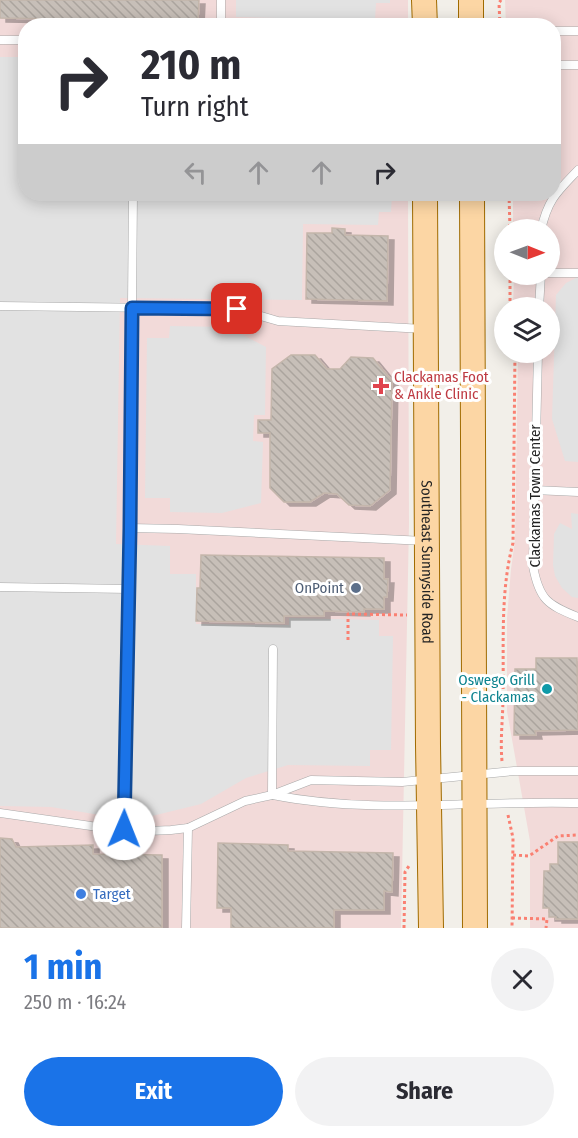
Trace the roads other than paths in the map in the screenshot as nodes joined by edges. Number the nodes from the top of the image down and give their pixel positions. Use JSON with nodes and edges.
{"nodes":[{"id":1,"x":221,"y":0,"type":"edge"},
{"id":2,"x":424,"y":0,"type":"edge"},
{"id":3,"x":471,"y":0,"type":"edge"},
{"id":4,"x":221,"y":18,"type":"edge"},
{"id":5,"x":424,"y":18,"type":"edge"},
{"id":6,"x":471,"y":18,"type":"edge"},
{"id":7,"x":561,"y":31,"type":"edge"},
{"id":8,"x":578,"y":31,"type":"edge"},
{"id":9,"x":0,"y":40,"type":"edge"},
{"id":10,"x":18,"y":40,"type":"edge"},
{"id":11,"x":561,"y":64,"type":"edge"},
{"id":12,"x":578,"y":65,"type":"edge"},
{"id":13,"x":578,"y":170,"type":"edge"},
{"id":14,"x":561,"y":188,"type":"edge"},
{"id":15,"x":133,"y":201,"type":"edge"},
{"id":16,"x":425,"y":201,"type":"edge"},
{"id":17,"x":472,"y":201,"type":"edge"},
{"id":18,"x":550,"y":201,"type":"edge"},
{"id":19,"x":544,"y":219,"type":"edge"},
{"id":20,"x":560,"y":273,"type":"edge"},
{"id":21,"x":578,"y":273,"type":"edge"},
{"id":22,"x":0,"y":306,"type":"edge"},
{"id":23,"x":132,"y":308,"type":"junction"},
{"id":24,"x":426,"y":329,"type":"junction"},
{"id":25,"x":538,"y":363,"type":"edge"},
{"id":26,"x":534,"y":490,"type":"junction"},
{"id":27,"x":578,"y":492,"type":"edge"},
{"id":28,"x":130,"y":528,"type":"junction"},
{"id":29,"x":426,"y":541,"type":"junction"},
{"id":30,"x":0,"y":587,"type":"edge"},
{"id":31,"x":129,"y":589,"type":"junction"},
{"id":32,"x":578,"y":617,"type":"edge"},
{"id":33,"x":273,"y":649,"type":"dead end"},
{"id":34,"x":578,"y":771,"type":"edge"},
{"id":35,"x":475,"y":775,"type":"junction"},
{"id":36,"x":429,"y":779,"type":"junction"},
{"id":37,"x":272,"y":795,"type":"junction"},
{"id":38,"x":578,"y":803,"type":"edge"},
{"id":39,"x":429,"y":804,"type":"junction"},
{"id":40,"x":475,"y":804,"type":"junction"},
{"id":41,"x":0,"y":813,"type":"edge"},
{"id":42,"x":188,"y":828,"type":"junction"},
{"id":43,"x":124,"y":829,"type":"junction"},
{"id":44,"x":186,"y":928,"type":"edge"},
{"id":45,"x":430,"y":928,"type":"edge"},
{"id":46,"x":475,"y":928,"type":"edge"}],
"edges":[{"from":1,"to":4,"type":"lane"},
{"from":2,"to":5,"type":"main road"},
{"from":3,"to":6,"type":"main road"},
{"from":7,"to":8,"type":"lane"},
{"from":9,"to":10,"type":"lane"},
{"from":11,"to":12,"type":"lane"},
{"from":13,"to":14,"type":"lane"},
{"from":15,"to":23,"type":"lane"},
{"from":16,"to":24,"type":"main road","name":"Southeast Sunnyside Road"},
{"from":17,"to":35,"type":"main road"},
{"from":18,"to":19,"type":"lane"},
{"from":20,"to":21,"type":"lane"},
{"from":22,"to":23,"type":"lane"},
{"from":23,"to":24,"type":"lane"},
{"from":23,"to":28,"type":"lane"},
{"from":24,"to":29,"type":"main road","name":"Southeast Sunnyside Road"},
{"from":25,"to":26,"type":"lane","name":"Clackamas Town Center"},
{"from":26,"to":27,"type":"lane"},
{"from":26,"to":32,"type":"lane","name":"Clackamas Town Center"},
{"from":28,"to":29,"type":"lane"},
{"from":28,"to":31,"type":"lane"},
{"from":29,"to":36,"type":"main road","name":"Southeast Sunnyside Road"},
{"from":30,"to":31,"type":"lane"},
{"from":31,"to":43,"type":"lane"},
{"from":33,"to":37,"type":"lane"},
{"from":34,"to":35,"type":"lane"},
{"from":35,"to":36,"type":"lane"},
{"from":35,"to":40,"type":"main road"},
{"from":36,"to":37,"type":"lane"},
{"from":36,"to":39,"type":"main road","name":"Southeast Sunnyside Road"},
{"from":37,"to":39,"type":"lane"},
{"from":37,"to":42,"type":"lane"},
{"from":38,"to":40,"type":"lane"},
{"from":39,"to":40,"type":"lane"},
{"from":39,"to":45,"type":"main road","name":"Southeast Sunnyside Road"},
{"from":40,"to":46,"type":"main road"},
{"from":41,"to":43,"type":"lane"},
{"from":42,"to":43,"type":"lane"},
{"from":42,"to":44,"type":"lane"}]}
